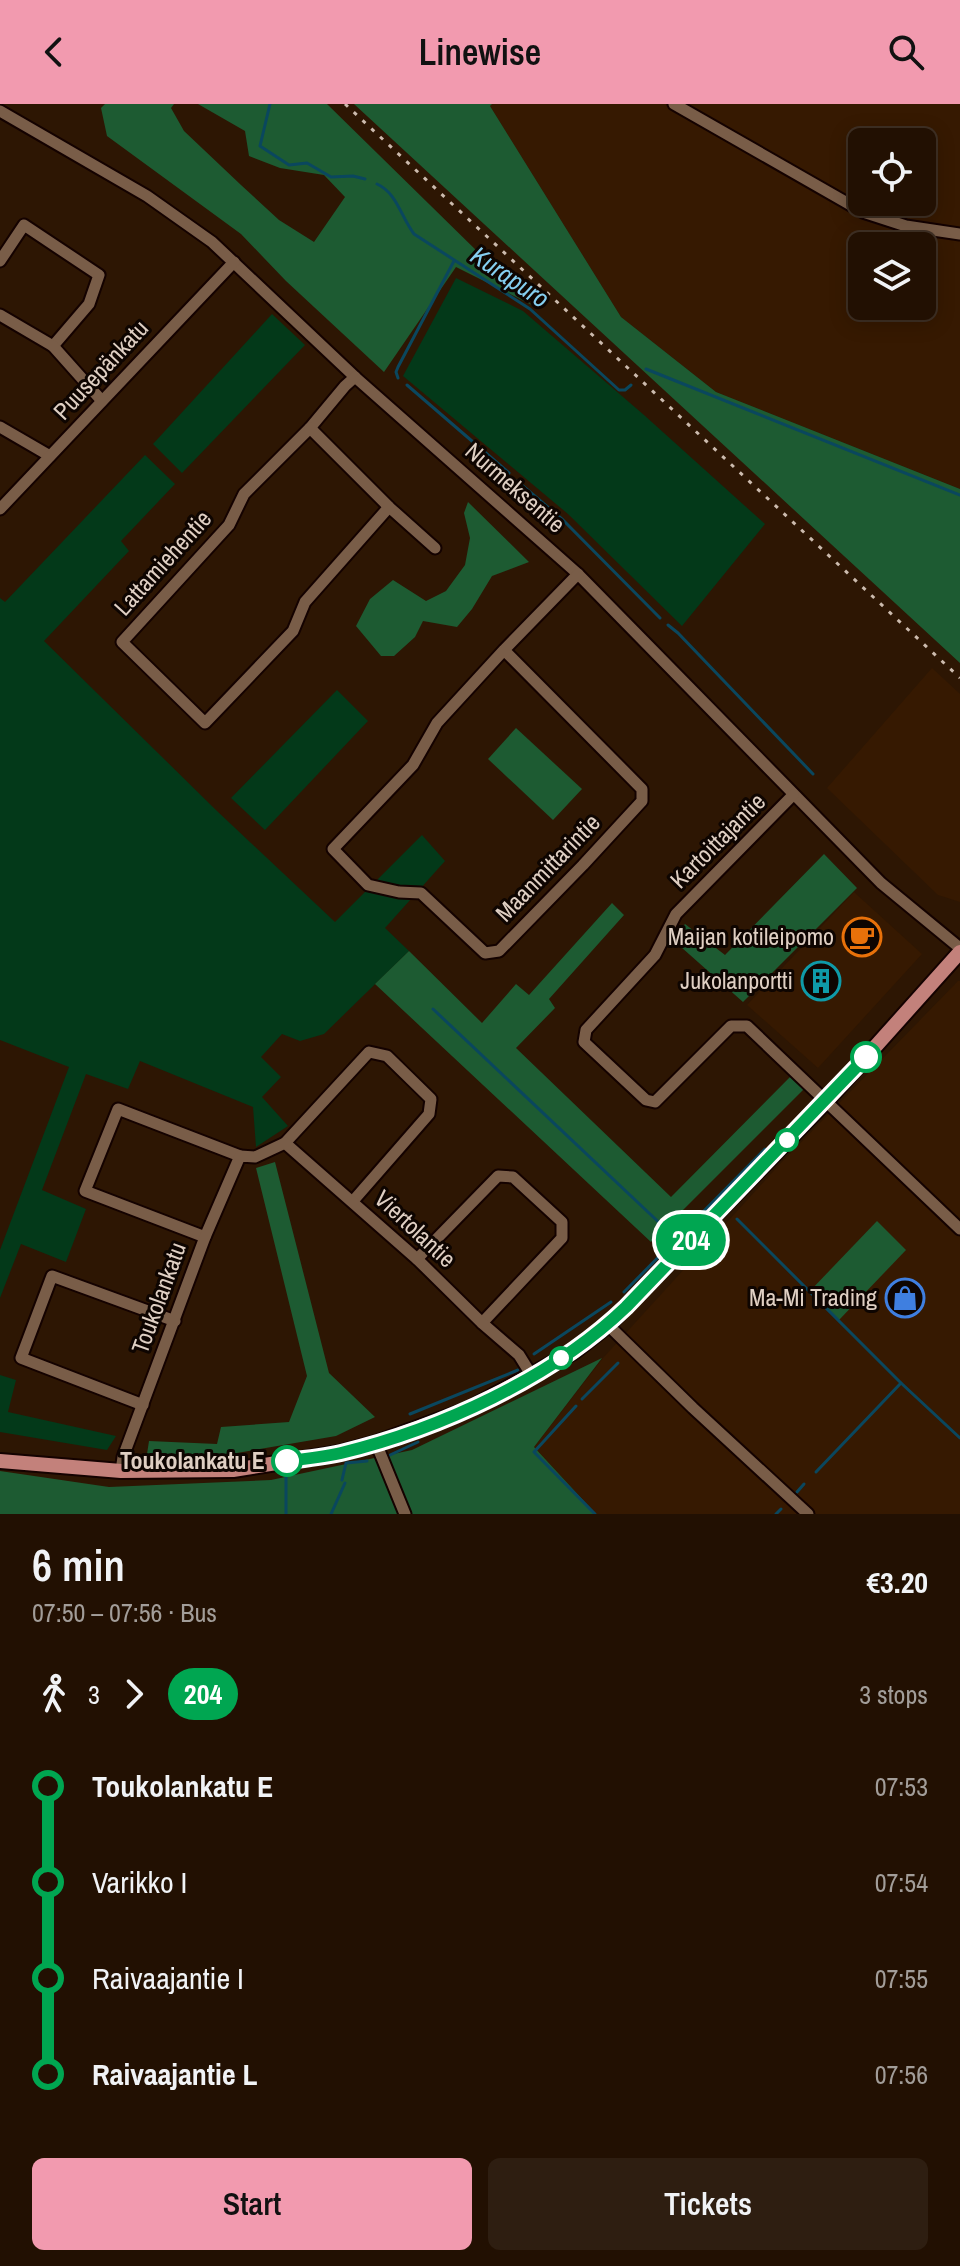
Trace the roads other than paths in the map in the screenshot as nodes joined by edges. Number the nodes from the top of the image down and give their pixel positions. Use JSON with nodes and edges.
{"nodes":[{"id":1,"x":674,"y":104,"type":"edge"},
{"id":2,"x":0,"y":111,"type":"edge"},
{"id":3,"x":960,"y":234,"type":"edge"},
{"id":4,"x":0,"y":261,"type":"edge"},
{"id":5,"x":234,"y":262,"type":"junction"},
{"id":6,"x":0,"y":315,"type":"edge"},
{"id":7,"x":53,"y":346,"type":"junction"},
{"id":8,"x":355,"y":377,"type":"junction"},
{"id":9,"x":102,"y":401,"type":"junction"},
{"id":10,"x":0,"y":427,"type":"edge"},
{"id":11,"x":310,"y":428,"type":"junction"},
{"id":12,"x":50,"y":456,"type":"junction"},
{"id":13,"x":389,"y":507,"type":"junction"},
{"id":14,"x":0,"y":509,"type":"edge"},
{"id":15,"x":435,"y":548,"type":"dead end"},
{"id":16,"x":578,"y":574,"type":"junction"},
{"id":17,"x":504,"y":650,"type":"junction"},
{"id":18,"x":793,"y":795,"type":"junction"},
{"id":19,"x":960,"y":950,"type":"edge"},
{"id":20,"x":825,"y":1101,"type":"junction"},
{"id":21,"x":285,"y":1143,"type":"junction"},
{"id":22,"x":240,"y":1156,"type":"junction"},
{"id":23,"x":353,"y":1201,"type":"junction"},
{"id":24,"x":960,"y":1229,"type":"edge"},
{"id":25,"x":205,"y":1237,"type":"junction"},
{"id":26,"x":417,"y":1259,"type":"junction"},
{"id":27,"x":175,"y":1321,"type":"junction"},
{"id":28,"x":482,"y":1323,"type":"junction"},
{"id":29,"x":608,"y":1325,"type":"junction"},
{"id":30,"x":532,"y":1376,"type":"junction"},
{"id":31,"x":143,"y":1405,"type":"junction"},
{"id":32,"x":376,"y":1443,"type":"junction"},
{"id":33,"x":0,"y":1461,"type":"edge"},
{"id":34,"x":121,"y":1471,"type":"junction"},
{"id":35,"x":405,"y":1514,"type":"edge"},
{"id":36,"x":808,"y":1514,"type":"edge"}],
"edges":[{"from":1,"to":3,"type":"street"},
{"from":2,"to":5,"type":"street","name":"Nurmeksentie"},
{"from":4,"to":7,"type":"street"},
{"from":5,"to":8,"type":"street","name":"Nurmeksentie"},
{"from":5,"to":9,"type":"street","name":"Puusepänkatu"},
{"from":6,"to":7,"type":"street"},
{"from":7,"to":9,"type":"street"},
{"from":8,"to":11,"type":"street","name":"Lattamiehentie"},
{"from":8,"to":16,"type":"street","name":"Nurmeksentie"},
{"from":9,"to":12,"type":"street","name":"Puusepänkatu"},
{"from":10,"to":12,"type":"street"},
{"from":11,"to":13,"type":"street"},
{"from":11,"to":13,"type":"street","name":"Lattamiehentie"},
{"from":12,"to":14,"type":"street","name":"Puusepänkatu"},
{"from":13,"to":15,"type":"street"},
{"from":16,"to":17,"type":"street","name":"Maanmittarintie"},
{"from":16,"to":18,"type":"street","name":"Nurmeksentie"},
{"from":17,"to":17,"type":"street","name":"Maanmittarintie"},
{"from":18,"to":19,"type":"street","name":"Nurmeksentie"},
{"from":18,"to":20,"type":"street","name":"Kartoittajantie"},
{"from":19,"to":20,"type":"main road"},
{"from":20,"to":24,"type":"street"},
{"from":20,"to":29,"type":"main road"},
{"from":21,"to":22,"type":"street"},
{"from":21,"to":23,"type":"street","name":"Viertolantie"},
{"from":21,"to":23,"type":"street"},
{"from":22,"to":25,"type":"street","name":"Toukolankatu"},
{"from":22,"to":25,"type":"street"},
{"from":23,"to":26,"type":"street","name":"Viertolantie"},
{"from":25,"to":27,"type":"street","name":"Toukolankatu"},
{"from":26,"to":28,"type":"street","name":"Viertolantie"},
{"from":26,"to":28,"type":"street"},
{"from":27,"to":31,"type":"street","name":"Toukolankatu"},
{"from":27,"to":31,"type":"street"},
{"from":28,"to":30,"type":"street","name":"Viertolantie"},
{"from":29,"to":30,"type":"main road"},
{"from":29,"to":36,"type":"street"},
{"from":30,"to":32,"type":"main road"},
{"from":31,"to":34,"type":"street","name":"Toukolankatu"},
{"from":32,"to":34,"type":"main road"},
{"from":32,"to":35,"type":"street"},
{"from":33,"to":34,"type":"main road"}]}
